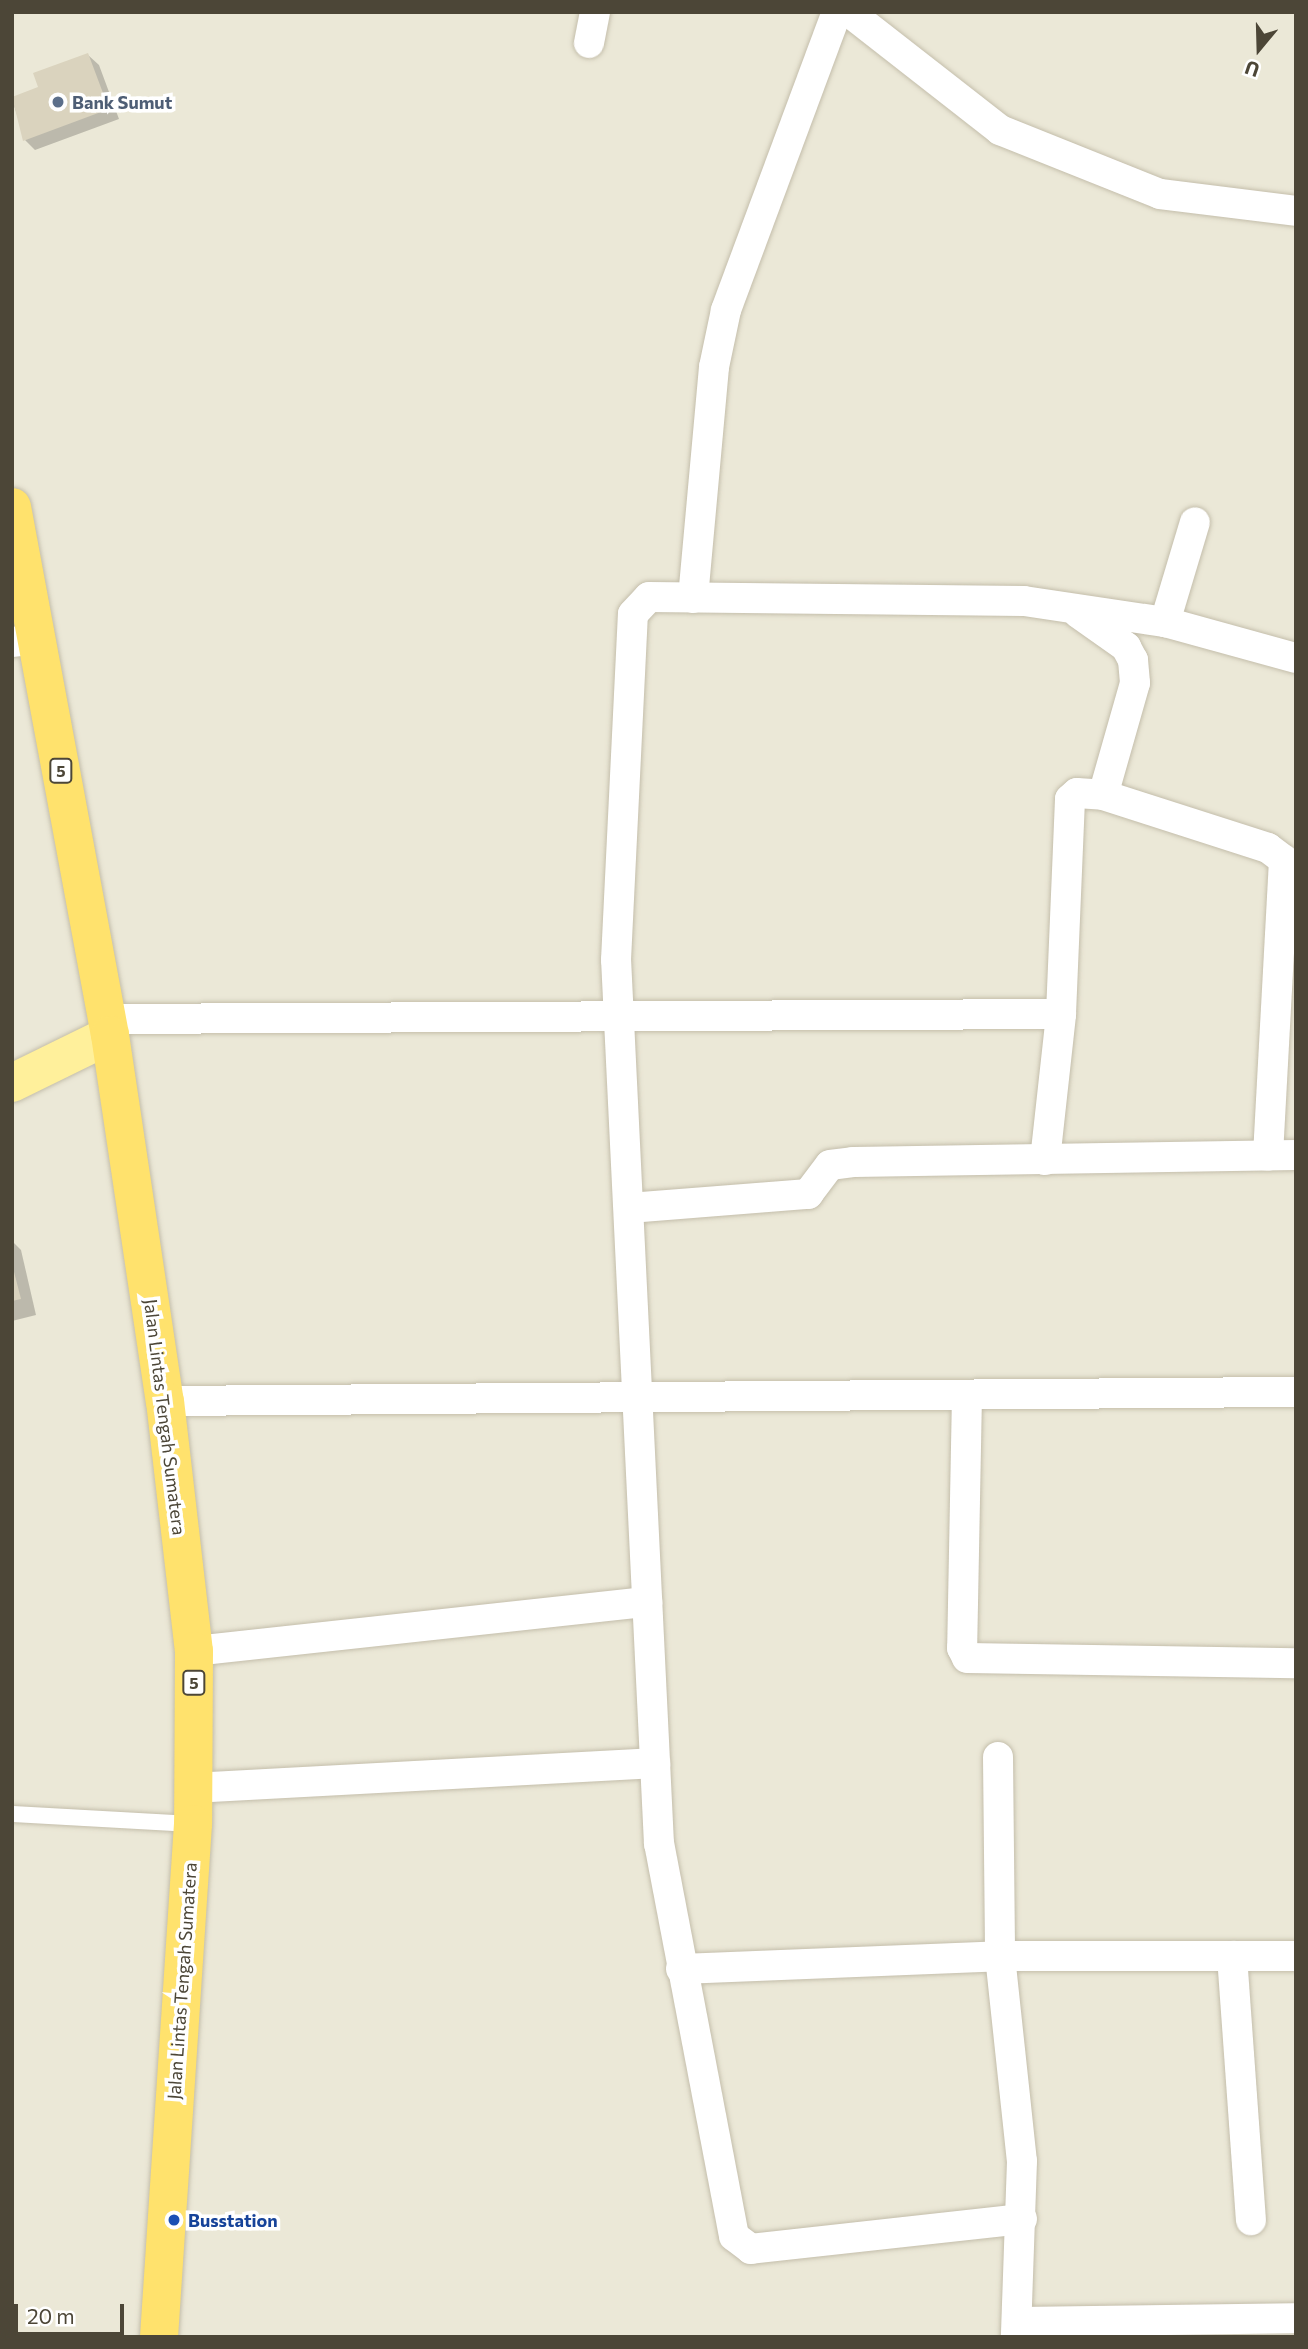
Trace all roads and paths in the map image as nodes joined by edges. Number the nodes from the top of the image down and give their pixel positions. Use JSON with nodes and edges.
{"nodes":[{"id":1,"x":595,"y":12,"type":"edge"},
{"id":2,"x":837,"y":12,"type":"edge"},
{"id":3,"x":849,"y":12,"type":"edge"},
{"id":4,"x":589,"y":43,"type":"dead end"},
{"id":5,"x":1296,"y":211,"type":"edge"},
{"id":6,"x":12,"y":506,"type":"edge"},
{"id":7,"x":1195,"y":522,"type":"dead end"},
{"id":8,"x":693,"y":598,"type":"junction"},
{"id":9,"x":1068,"y":606,"type":"junction"},
{"id":10,"x":1165,"y":622,"type":"junction"},
{"id":11,"x":25,"y":640,"type":"edge"},
{"id":12,"x":1296,"y":658,"type":"edge"},
{"id":13,"x":1103,"y":795,"type":"junction"},
{"id":14,"x":619,"y":1012,"type":"junction"},
{"id":15,"x":1061,"y":1014,"type":"junction"},
{"id":16,"x":108,"y":1027,"type":"junction"},
{"id":17,"x":12,"y":1083,"type":"edge"},
{"id":18,"x":1282,"y":1155,"type":"edge"},
{"id":19,"x":1045,"y":1160,"type":"junction"},
{"id":20,"x":629,"y":1208,"type":"junction"},
{"id":21,"x":1296,"y":1392,"type":"edge"},
{"id":22,"x":967,"y":1395,"type":"junction"},
{"id":23,"x":638,"y":1398,"type":"junction"},
{"id":24,"x":165,"y":1401,"type":"junction"},
{"id":25,"x":647,"y":1602,"type":"junction"},
{"id":26,"x":194,"y":1651,"type":"junction"},
{"id":27,"x":1296,"y":1663,"type":"edge"},
{"id":28,"x":998,"y":1757,"type":"dead end"},
{"id":29,"x":655,"y":1763,"type":"junction"},
{"id":30,"x":193,"y":1806,"type":"junction"},
{"id":31,"x":12,"y":1814,"type":"edge"},
{"id":32,"x":1000,"y":1956,"type":"junction"},
{"id":33,"x":1232,"y":1956,"type":"junction"},
{"id":34,"x":1296,"y":1956,"type":"edge"},
{"id":35,"x":681,"y":1969,"type":"junction"},
{"id":36,"x":1022,"y":2219,"type":"junction"},
{"id":37,"x":1251,"y":2220,"type":"dead end"},
{"id":38,"x":1296,"y":2318,"type":"edge"},
{"id":39,"x":1017,"y":2329,"type":"edge"},
{"id":40,"x":159,"y":2337,"type":"edge"}],
"edges":[{"from":1,"to":4,"type":"street"},
{"from":2,"to":8,"type":"street"},
{"from":3,"to":5,"type":"street"},
{"from":6,"to":11,"type":"highway","name":"Jalan Lintas Tengah Sumatera","number":"5"},
{"from":7,"to":10,"type":"street"},
{"from":8,"to":9,"type":"street"},
{"from":8,"to":14,"type":"street"},
{"from":9,"to":10,"type":"street"},
{"from":9,"to":13,"type":"street"},
{"from":10,"to":12,"type":"street"},
{"from":11,"to":16,"type":"highway","name":"Jalan Lintas Tengah Sumatera","number":"5"},
{"from":13,"to":15,"type":"street"},
{"from":13,"to":18,"type":"street"},
{"from":14,"to":15,"type":"street"},
{"from":14,"to":16,"type":"street"},
{"from":14,"to":20,"type":"street"},
{"from":15,"to":19,"type":"street"},
{"from":16,"to":17,"type":"main road"},
{"from":16,"to":24,"type":"highway","name":"Jalan Lintas Tengah Sumatera","number":"5"},
{"from":18,"to":19,"type":"street"},
{"from":19,"to":20,"type":"street"},
{"from":20,"to":23,"type":"street"},
{"from":21,"to":22,"type":"street"},
{"from":22,"to":23,"type":"street"},
{"from":22,"to":27,"type":"street"},
{"from":23,"to":24,"type":"street"},
{"from":23,"to":25,"type":"street"},
{"from":24,"to":26,"type":"highway","name":"Jalan Lintas Tengah Sumatera","number":"5"},
{"from":25,"to":26,"type":"street"},
{"from":25,"to":29,"type":"street"},
{"from":26,"to":30,"type":"highway","name":"Jalan Lintas Tengah Sumatera","number":"5"},
{"from":28,"to":32,"type":"street"},
{"from":29,"to":30,"type":"street"},
{"from":29,"to":35,"type":"street"},
{"from":30,"to":31,"type":"lane"},
{"from":30,"to":40,"type":"highway","name":"Jalan Lintas Tengah Sumatera","number":"5"},
{"from":32,"to":33,"type":"street"},
{"from":32,"to":35,"type":"street"},
{"from":32,"to":36,"type":"street"},
{"from":33,"to":34,"type":"street"},
{"from":33,"to":37,"type":"street"},
{"from":35,"to":36,"type":"street"},
{"from":36,"to":39,"type":"street"},
{"from":38,"to":39,"type":"street"}]}
